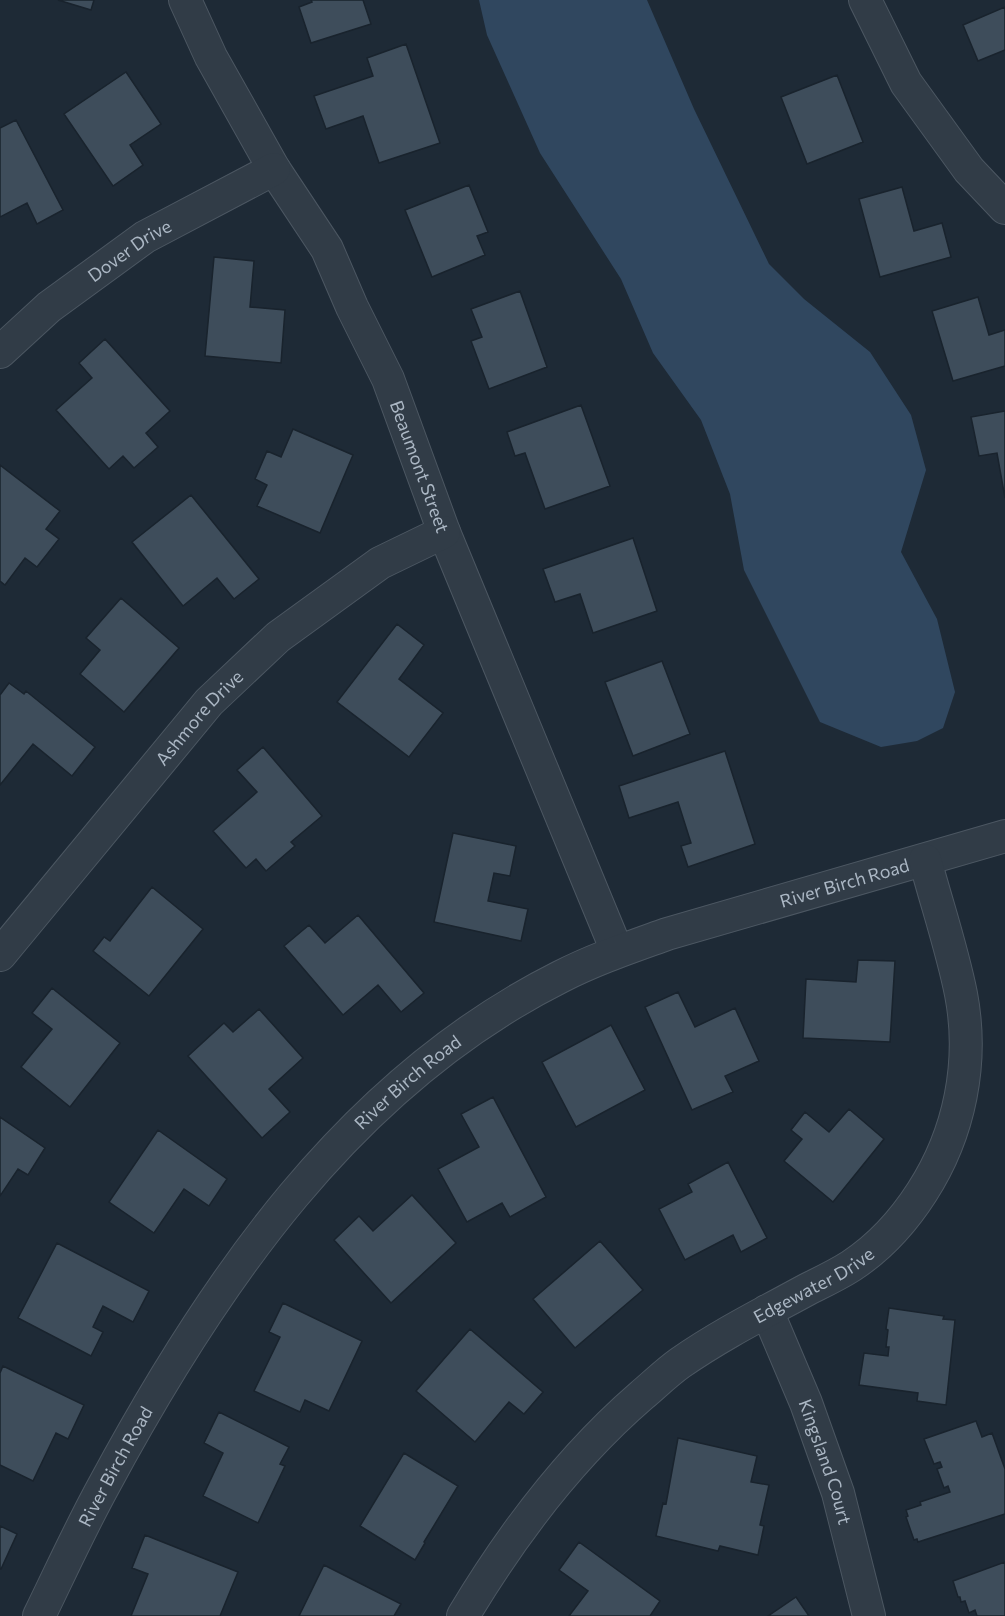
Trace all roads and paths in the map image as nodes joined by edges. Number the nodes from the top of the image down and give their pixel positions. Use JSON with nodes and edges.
{"nodes":[{"id":1,"x":184,"y":0,"type":"edge"},
{"id":2,"x":865,"y":0,"type":"edge"},
{"id":3,"x":274,"y":170,"type":"junction"},
{"id":4,"x":1005,"y":208,"type":"edge"},
{"id":5,"x":0,"y":352,"type":"edge"},
{"id":6,"x":444,"y":532,"type":"junction"},
{"id":7,"x":1005,"y":836,"type":"edge"},
{"id":8,"x":925,"y":861,"type":"junction"},
{"id":9,"x":617,"y":951,"type":"junction"},
{"id":10,"x":0,"y":955,"type":"edge"},
{"id":11,"x":767,"y":1311,"type":"junction"},
{"id":12,"x":39,"y":1616,"type":"edge"},
{"id":13,"x":463,"y":1616,"type":"edge"},
{"id":14,"x":869,"y":1616,"type":"edge"}],
"edges":[{"from":1,"to":3,"type":"street","name":"Beaumont Street"},
{"from":2,"to":4,"type":"street"},
{"from":3,"to":5,"type":"street","name":"Dover Drive"},
{"from":3,"to":6,"type":"street","name":"Beaumont Street"},
{"from":6,"to":9,"type":"street","name":"Beaumont Street"},
{"from":6,"to":10,"type":"street","name":"Ashmore Drive"},
{"from":7,"to":8,"type":"street","name":"River Birch Road"},
{"from":8,"to":9,"type":"street","name":"River Birch Road"},
{"from":8,"to":11,"type":"street","name":"Edgewater Drive"},
{"from":9,"to":12,"type":"street","name":"River Birch Road"},
{"from":11,"to":13,"type":"street","name":"Edgewater Drive"},
{"from":11,"to":14,"type":"street","name":"Kingsland Court"}]}
